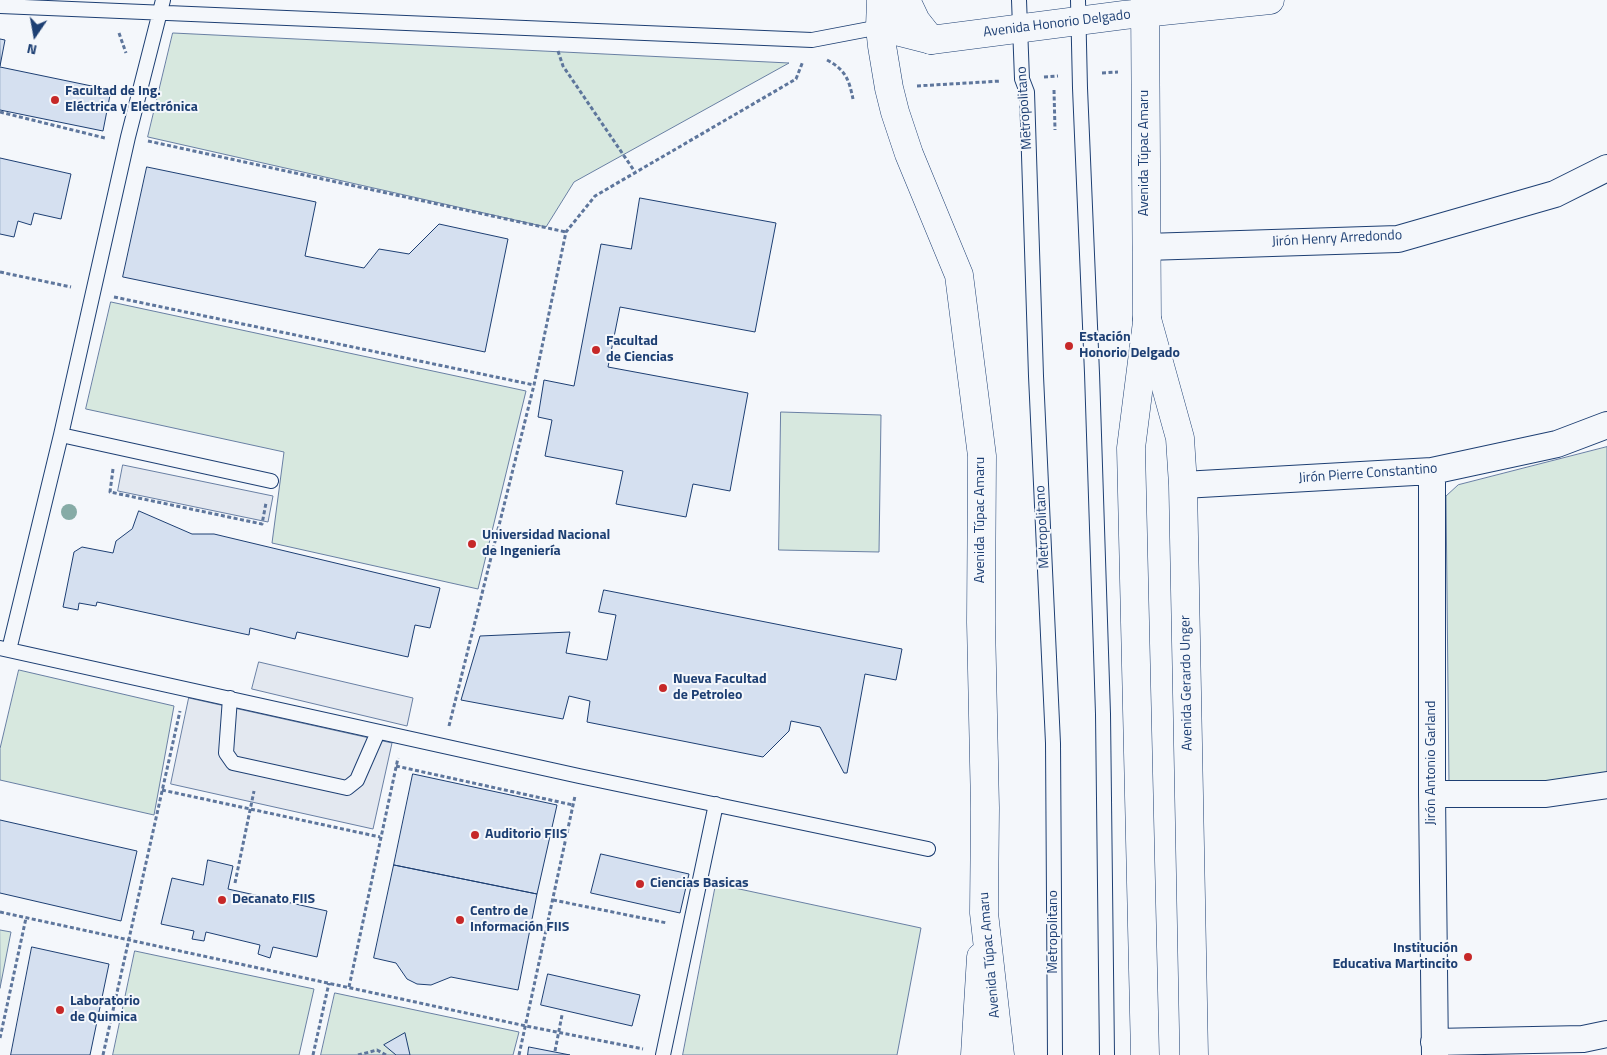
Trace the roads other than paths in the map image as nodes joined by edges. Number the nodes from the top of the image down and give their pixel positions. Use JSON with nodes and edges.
{"nodes":[{"id":1,"x":881,"y":0,"type":"edge"},
{"id":2,"x":901,"y":0,"type":"edge"},
{"id":3,"x":906,"y":0,"type":"edge"},
{"id":4,"x":1019,"y":0,"type":"edge"},
{"id":5,"x":1270,"y":0,"type":"edge"},
{"id":6,"x":0,"y":6,"type":"edge"},
{"id":7,"x":161,"y":7,"type":"edge"},
{"id":8,"x":1145,"y":7,"type":"edge"},
{"id":9,"x":1078,"y":10,"type":"edge"},
{"id":10,"x":880,"y":27,"type":"junction"},
{"id":11,"x":1020,"y":27,"type":"junction"},
{"id":12,"x":931,"y":40,"type":"junction"},
{"id":13,"x":1607,"y":168,"type":"edge"},
{"id":14,"x":1146,"y":246,"type":"junction"},
{"id":15,"x":1146,"y":316,"type":"junction"},
{"id":16,"x":1607,"y":425,"type":"edge"},
{"id":17,"x":61,"y":435,"type":"junction"},
{"id":18,"x":1432,"y":471,"type":"junction"},
{"id":19,"x":271,"y":480,"type":"road end"},
{"id":20,"x":1183,"y":485,"type":"junction"},
{"id":21,"x":4,"y":649,"type":"edge"},
{"id":22,"x":230,"y":698,"type":"junction"},
{"id":23,"x":378,"y":732,"type":"junction"},
{"id":24,"x":1607,"y":784,"type":"edge"},
{"id":25,"x":1432,"y":794,"type":"junction"},
{"id":26,"x":716,"y":804,"type":"junction"},
{"id":27,"x":928,"y":849,"type":"dead end"},
{"id":28,"x":984,"y":913,"type":"junction"},
{"id":29,"x":1607,"y":1034,"type":"edge"},
{"id":30,"x":1435,"y":1049,"type":"edge"},
{"id":31,"x":663,"y":1054,"type":"edge"},
{"id":32,"x":975,"y":1055,"type":"edge"},
{"id":33,"x":1000,"y":1055,"type":"edge"},
{"id":34,"x":1054,"y":1055,"type":"edge"},
{"id":35,"x":1107,"y":1055,"type":"edge"},
{"id":36,"x":1145,"y":1055,"type":"edge"},
{"id":37,"x":1194,"y":1055,"type":"edge"}],
"edges":[{"from":1,"to":10,"type":"main road","name":"Avenida Túpac Amaru"},
{"from":2,"to":10,"type":"main road"},
{"from":3,"to":12,"type":"main road"},
{"from":4,"to":11,"type":"lane","name":"Metropolitano"},
{"from":5,"to":8,"type":"main road","name":"Avenida Honorio Delgado"},
{"from":6,"to":7,"type":"lane"},
{"from":7,"to":10,"type":"lane"},
{"from":7,"to":17,"type":"lane"},
{"from":8,"to":9,"type":"main road","name":"Avenida Honorio Delgado"},
{"from":8,"to":14,"type":"main road","name":"Avenida Túpac Amaru"},
{"from":9,"to":11,"type":"main road","name":"Avenida Honorio Delgado"},
{"from":9,"to":35,"type":"lane"},
{"from":10,"to":12,"type":"main road","name":"Avenida Honorio Delgado"},
{"from":10,"to":28,"type":"main road","name":"Avenida Túpac Amaru"},
{"from":11,"to":12,"type":"main road","name":"Avenida Honorio Delgado"},
{"from":11,"to":34,"type":"lane","name":"Metropolitano"},
{"from":13,"to":14,"type":"street","name":"Jirón Henry Arredondo"},
{"from":14,"to":15,"type":"main road","name":"Avenida Túpac Amaru"},
{"from":15,"to":20,"type":"main road","name":"Avenida Gerardo Unger"},
{"from":15,"to":36,"type":"main road","name":"Avenida Túpac Amaru"},
{"from":16,"to":18,"type":"street","name":"Jirón Pierre Constantino"},
{"from":17,"to":19,"type":"lane"},
{"from":17,"to":21,"type":"lane"},
{"from":18,"to":20,"type":"street","name":"Jirón Pierre Constantino"},
{"from":18,"to":25,"type":"street","name":"Jirón Antonio Garland"},
{"from":20,"to":37,"type":"main road","name":"Avenida Gerardo Unger"},
{"from":21,"to":22,"type":"lane"},
{"from":22,"to":23,"type":"lane"},
{"from":22,"to":23,"type":"lane"},
{"from":23,"to":26,"type":"lane"},
{"from":24,"to":25,"type":"street"},
{"from":25,"to":30,"type":"street","name":"Jirón Antonio Garland"},
{"from":26,"to":27,"type":"lane"},
{"from":26,"to":31,"type":"lane"},
{"from":28,"to":32,"type":"main road"},
{"from":28,"to":33,"type":"main road","name":"Avenida Túpac Amaru"},
{"from":29,"to":30,"type":"street"}]}
